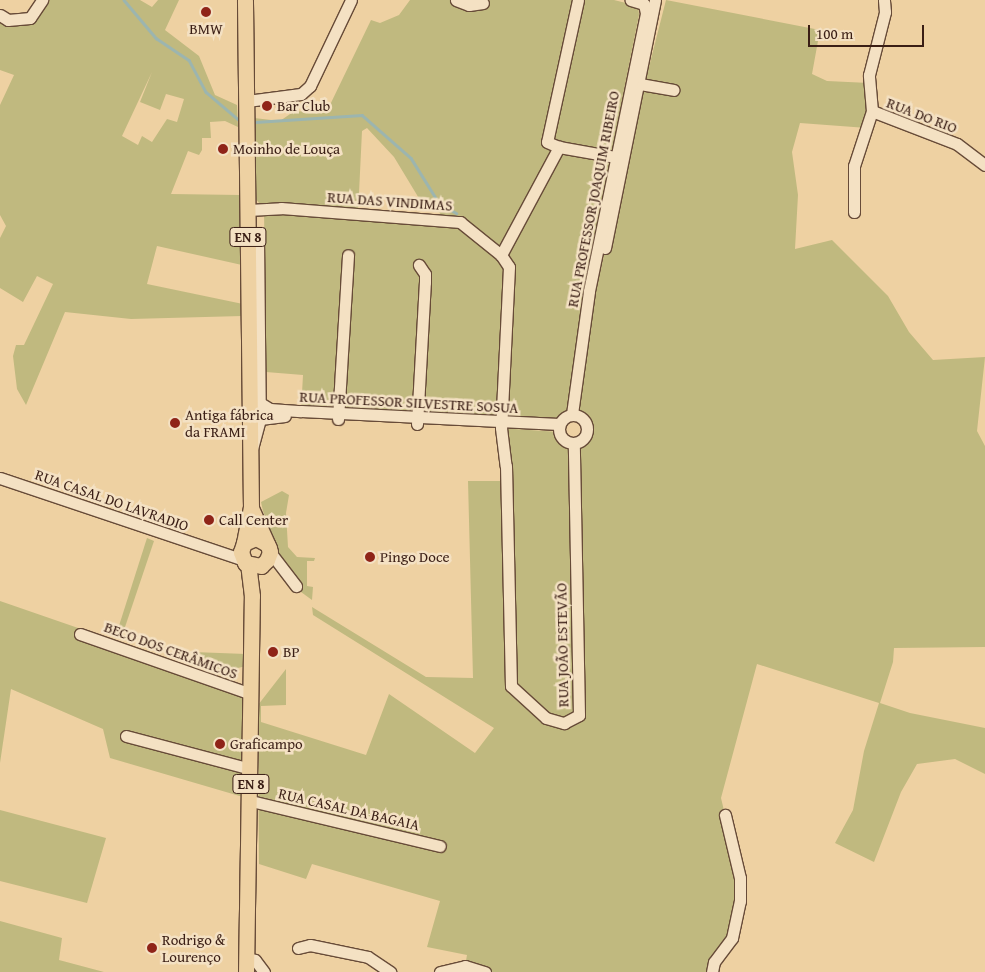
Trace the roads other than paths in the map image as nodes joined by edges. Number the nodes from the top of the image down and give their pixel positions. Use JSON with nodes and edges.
{"nodes":[{"id":1,"x":42,"y":0,"type":"edge"},
{"id":2,"x":245,"y":0,"type":"edge"},
{"id":3,"x":351,"y":0,"type":"edge"},
{"id":4,"x":456,"y":0,"type":"edge"},
{"id":5,"x":578,"y":0,"type":"edge"},
{"id":6,"x":631,"y":0,"type":"edge"},
{"id":7,"x":655,"y":0,"type":"edge"},
{"id":8,"x":884,"y":0,"type":"edge"},
{"id":9,"x":483,"y":3,"type":"dead end"},
{"id":10,"x":0,"y":15,"type":"edge"},
{"id":11,"x":640,"y":84,"type":"junction"},
{"id":12,"x":673,"y":90,"type":"dead end"},
{"id":13,"x":247,"y":101,"type":"junction"},
{"id":14,"x":872,"y":111,"type":"junction"},
{"id":15,"x":559,"y":147,"type":"junction"},
{"id":16,"x":616,"y":157,"type":"junction"},
{"id":17,"x":985,"y":165,"type":"edge"},
{"id":18,"x":248,"y":210,"type":"junction"},
{"id":19,"x":854,"y":212,"type":"dead end"},
{"id":20,"x":248,"y":232,"type":"junction"},
{"id":21,"x":348,"y":255,"type":"dead end"},
{"id":22,"x":502,"y":255,"type":"junction"},
{"id":23,"x":419,"y":265,"type":"dead end"},
{"id":24,"x":260,"y":403,"type":"junction"},
{"id":25,"x":575,"y":415,"type":"junction"},
{"id":26,"x":338,"y":417,"type":"junction"},
{"id":27,"x":260,"y":419,"type":"junction"},
{"id":28,"x":417,"y":421,"type":"junction"},
{"id":29,"x":501,"y":426,"type":"junction"},
{"id":30,"x":559,"y":428,"type":"junction"},
{"id":31,"x":574,"y":443,"type":"junction"},
{"id":32,"x":250,"y":453,"type":"junction"},
{"id":33,"x":0,"y":478,"type":"edge"},
{"id":34,"x":251,"y":508,"type":"junction"},
{"id":35,"x":255,"y":555,"type":"junction"},
{"id":36,"x":296,"y":586,"type":"dead end"},
{"id":37,"x":80,"y":634,"type":"dead end"},
{"id":38,"x":251,"y":694,"type":"junction"},
{"id":39,"x":126,"y":736,"type":"dead end"},
{"id":40,"x":251,"y":769,"type":"junction"},
{"id":41,"x":251,"y":801,"type":"junction"},
{"id":42,"x":725,"y":815,"type":"dead end"},
{"id":43,"x":440,"y":846,"type":"dead end"},
{"id":44,"x":298,"y":948,"type":"dead end"},
{"id":45,"x":246,"y":965,"type":"edge"},
{"id":46,"x":465,"y":969,"type":"edge"},
{"id":47,"x":264,"y":972,"type":"edge"},
{"id":48,"x":390,"y":972,"type":"edge"},
{"id":49,"x":440,"y":972,"type":"edge"},
{"id":50,"x":485,"y":972,"type":"edge"},
{"id":51,"x":712,"y":972,"type":"edge"}],
"edges":[{"from":1,"to":10,"type":"street"},
{"from":2,"to":13,"type":"main road","number":"EN 8"},
{"from":3,"to":13,"type":"street"},
{"from":4,"to":9,"type":"street"},
{"from":5,"to":15,"type":"street"},
{"from":6,"to":16,"type":"street","name":"RUA PROFESSOR JOAQUIM RIBEIRO"},
{"from":7,"to":11,"type":"street","name":"RUA PROFESSOR JOAQUIM RIBEIRO"},
{"from":8,"to":14,"type":"street"},
{"from":11,"to":12,"type":"street"},
{"from":11,"to":25,"type":"street","name":"RUA PROFESSOR JOAQUIM RIBEIRO"},
{"from":13,"to":18,"type":"main road","number":"EN 8"},
{"from":14,"to":17,"type":"street","name":"RUA DO RIO"},
{"from":14,"to":19,"type":"street"},
{"from":15,"to":16,"type":"street"},
{"from":15,"to":22,"type":"street"},
{"from":16,"to":25,"type":"street","name":"RUA PROFESSOR JOAQUIM RIBEIRO"},
{"from":18,"to":20,"type":"main road","number":"EN 8"},
{"from":18,"to":22,"type":"street","name":"RUA DAS VINDIMAS"},
{"from":20,"to":24,"type":"street"},
{"from":20,"to":32,"type":"main road","number":"EN 8"},
{"from":21,"to":26,"type":"street"},
{"from":22,"to":29,"type":"street"},
{"from":23,"to":28,"type":"street"},
{"from":24,"to":26,"type":"street","name":"RUA PROFESSOR SILVESTRE SOSUA"},
{"from":24,"to":27,"type":"street"},
{"from":25,"to":30,"type":"street"},
{"from":25,"to":31,"type":"street"},
{"from":26,"to":27,"type":"street","name":"RUA PROFESSOR SILVESTRE SOSUA"},
{"from":26,"to":28,"type":"street","name":"RUA PROFESSOR SILVESTRE SOSUA"},
{"from":27,"to":32,"type":"street"},
{"from":28,"to":29,"type":"street","name":"RUA PROFESSOR SILVESTRE SOSUA"},
{"from":29,"to":30,"type":"street","name":"RUA PROFESSOR SILVESTRE SOSUA"},
{"from":29,"to":31,"type":"street","name":"RUA JOÃO ESTEVÃO"},
{"from":30,"to":31,"type":"street"},
{"from":32,"to":34,"type":"main road","number":"EN 8"},
{"from":33,"to":35,"type":"street","name":"RUA CASAL DO LAVRADIO"},
{"from":34,"to":35,"type":"main road","number":"EN 8"},
{"from":34,"to":35,"type":"main road","number":"EN 8"},
{"from":35,"to":36,"type":"street"},
{"from":35,"to":38,"type":"main road","number":"EN 8"},
{"from":37,"to":38,"type":"street","name":"BECO DOS CERÂMICOS"},
{"from":38,"to":40,"type":"main road","number":"EN 8"},
{"from":39,"to":40,"type":"street"},
{"from":40,"to":41,"type":"main road","number":"EN 8"},
{"from":41,"to":43,"type":"street","name":"RUA CASAL DA BAGAIA"},
{"from":41,"to":45,"type":"main road","number":"EN 8"},
{"from":42,"to":51,"type":"street"},
{"from":44,"to":48,"type":"street"},
{"from":45,"to":47,"type":"street"},
{"from":46,"to":49,"type":"street"},
{"from":46,"to":50,"type":"street"}]}
